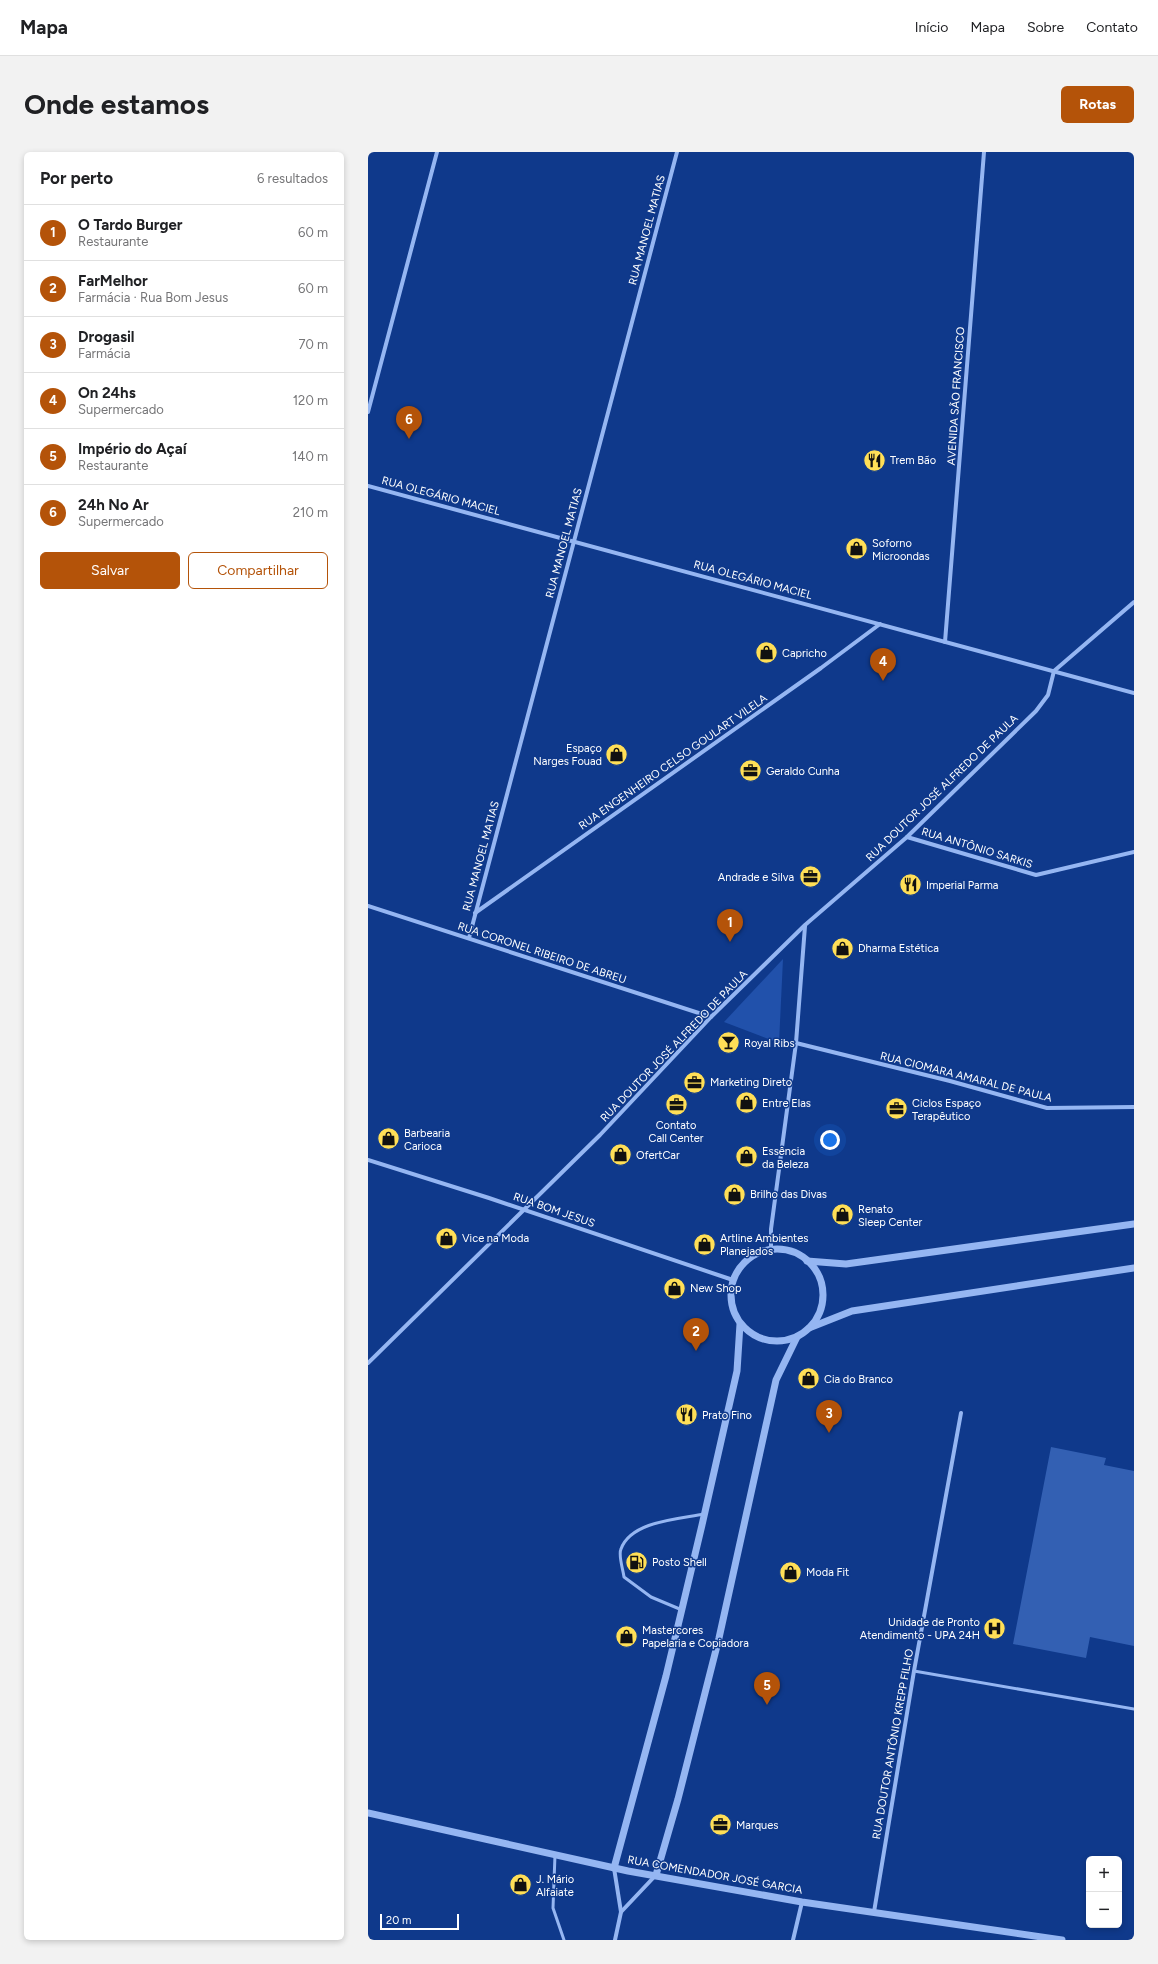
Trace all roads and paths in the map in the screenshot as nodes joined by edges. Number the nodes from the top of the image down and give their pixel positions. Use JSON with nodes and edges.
{"nodes":[{"id":1,"x":437,"y":152,"type":"edge"},
{"id":2,"x":677,"y":152,"type":"edge"},
{"id":3,"x":984,"y":152,"type":"edge"},
{"id":4,"x":368,"y":412,"type":"edge"},
{"id":5,"x":368,"y":486,"type":"edge"},
{"id":6,"x":573,"y":541,"type":"junction"},
{"id":7,"x":1134,"y":602,"type":"edge"},
{"id":8,"x":880,"y":624,"type":"junction"},
{"id":9,"x":945,"y":642,"type":"junction"},
{"id":10,"x":1054,"y":672,"type":"junction"},
{"id":11,"x":1134,"y":693,"type":"edge"},
{"id":12,"x":907,"y":837,"type":"junction"},
{"id":13,"x":1134,"y":852,"type":"edge"},
{"id":14,"x":368,"y":906,"type":"edge"},
{"id":15,"x":475,"y":913,"type":"junction"},
{"id":16,"x":805,"y":925,"type":"junction"},
{"id":17,"x":468,"y":938,"type":"junction"},
{"id":18,"x":711,"y":1017,"type":"junction"},
{"id":19,"x":796,"y":1043,"type":"junction"},
{"id":20,"x":1134,"y":1107,"type":"edge"},
{"id":21,"x":368,"y":1160,"type":"edge"},
{"id":22,"x":523,"y":1209,"type":"junction"},
{"id":23,"x":1134,"y":1224,"type":"edge"},
{"id":24,"x":771,"y":1250,"type":"junction"},
{"id":25,"x":807,"y":1261,"type":"junction"},
{"id":26,"x":1134,"y":1268,"type":"edge"},
{"id":27,"x":733,"y":1280,"type":"junction"},
{"id":28,"x":740,"y":1324,"type":"junction"},
{"id":29,"x":809,"y":1328,"type":"junction"},
{"id":30,"x":797,"y":1337,"type":"junction"},
{"id":31,"x":368,"y":1363,"type":"edge"},
{"id":32,"x":961,"y":1413,"type":"dead end"},
{"id":33,"x":704,"y":1514,"type":"junction"},
{"id":34,"x":682,"y":1610,"type":"junction"},
{"id":35,"x":914,"y":1671,"type":"junction"},
{"id":36,"x":1134,"y":1709,"type":"edge"},
{"id":37,"x":368,"y":1813,"type":"edge"},
{"id":38,"x":555,"y":1855,"type":"junction"},
{"id":39,"x":614,"y":1868,"type":"junction"},
{"id":40,"x":656,"y":1875,"type":"junction"},
{"id":41,"x":802,"y":1902,"type":"junction"},
{"id":42,"x":621,"y":1912,"type":"junction"},
{"id":43,"x":874,"y":1912,"type":"junction"},
{"id":44,"x":564,"y":1940,"type":"edge"},
{"id":45,"x":615,"y":1940,"type":"edge"},
{"id":46,"x":793,"y":1940,"type":"edge"},
{"id":47,"x":1062,"y":1940,"type":"edge"}],
"edges":[{"from":1,"to":4,"type":"street"},
{"from":2,"to":6,"type":"street","name":"RUA MANOEL MATIAS"},
{"from":3,"to":9,"type":"street","name":"AVENIDA SÃO FRANCISCO"},
{"from":5,"to":6,"type":"street","name":"RUA OLEGÁRIO MACIEL"},
{"from":6,"to":8,"type":"street","name":"RUA OLEGÁRIO MACIEL"},
{"from":6,"to":15,"type":"street","name":"RUA MANOEL MATIAS"},
{"from":7,"to":10,"type":"street"},
{"from":8,"to":9,"type":"street","name":"RUA OLEGÁRIO MACIEL"},
{"from":8,"to":15,"type":"street","name":"RUA ENGENHEIRO CELSO GOULART VILELA"},
{"from":9,"to":10,"type":"street","name":"RUA OLEGÁRIO MACIEL"},
{"from":10,"to":11,"type":"street","name":"RUA OLEGÁRIO MACIEL"},
{"from":10,"to":12,"type":"street","name":"RUA DOUTOR JOSÉ ALFREDO DE PAULA"},
{"from":12,"to":13,"type":"street","name":"RUA ANTÔNIO SARKIS"},
{"from":12,"to":16,"type":"street","name":"RUA DOUTOR JOSÉ ALFREDO DE PAULA"},
{"from":14,"to":17,"type":"street","name":"RUA CORONEL RIBEIRO DE ABREU"},
{"from":15,"to":17,"type":"street","name":"RUA MANOEL MATIAS"},
{"from":16,"to":18,"type":"street","name":"RUA DOUTOR JOSÉ ALFREDO DE PAULA"},
{"from":16,"to":19,"type":"street"},
{"from":17,"to":18,"type":"street","name":"RUA CORONEL RIBEIRO DE ABREU"},
{"from":18,"to":22,"type":"street","name":"RUA DOUTOR JOSÉ ALFREDO DE PAULA"},
{"from":19,"to":20,"type":"street","name":"RUA CIOMARA AMARAL DE PAULA"},
{"from":19,"to":24,"type":"street"},
{"from":21,"to":22,"type":"street","name":"RUA BOM JESUS"},
{"from":22,"to":27,"type":"street","name":"RUA BOM JESUS"},
{"from":22,"to":31,"type":"street","name":"RUA DOUTOR JOSÉ ALFREDO DE PAULA"},
{"from":23,"to":25,"type":"street"},
{"from":24,"to":25,"type":"street"},
{"from":24,"to":27,"type":"street"},
{"from":25,"to":29,"type":"street"},
{"from":26,"to":29,"type":"street"},
{"from":27,"to":28,"type":"street"},
{"from":28,"to":30,"type":"street"},
{"from":28,"to":33,"type":"street"},
{"from":29,"to":30,"type":"street"},
{"from":30,"to":40,"type":"street"},
{"from":32,"to":35,"type":"street","name":"RUA DOUTOR ANTÔNIO KREPP FILHO"},
{"from":33,"to":34,"type":"street"},
{"from":33,"to":34,"type":"lane"},
{"from":34,"to":39,"type":"street"},
{"from":35,"to":36,"type":"lane"},
{"from":35,"to":43,"type":"street","name":"RUA DOUTOR ANTÔNIO KREPP FILHO"},
{"from":37,"to":38,"type":"street","name":"RUA COMENDADOR JOSÉ GARCIA"},
{"from":38,"to":39,"type":"street","name":"RUA COMENDADOR JOSÉ GARCIA"},
{"from":38,"to":44,"type":"lane"},
{"from":39,"to":40,"type":"street","name":"RUA COMENDADOR JOSÉ GARCIA"},
{"from":39,"to":42,"type":"street"},
{"from":40,"to":41,"type":"street","name":"RUA COMENDADOR JOSÉ GARCIA"},
{"from":40,"to":42,"type":"street"},
{"from":41,"to":43,"type":"street","name":"RUA COMENDADOR JOSÉ GARCIA"},
{"from":41,"to":46,"type":"street"},
{"from":42,"to":45,"type":"street"},
{"from":43,"to":47,"type":"street","name":"RUA COMENDADOR JOSÉ GARCIA"}]}
